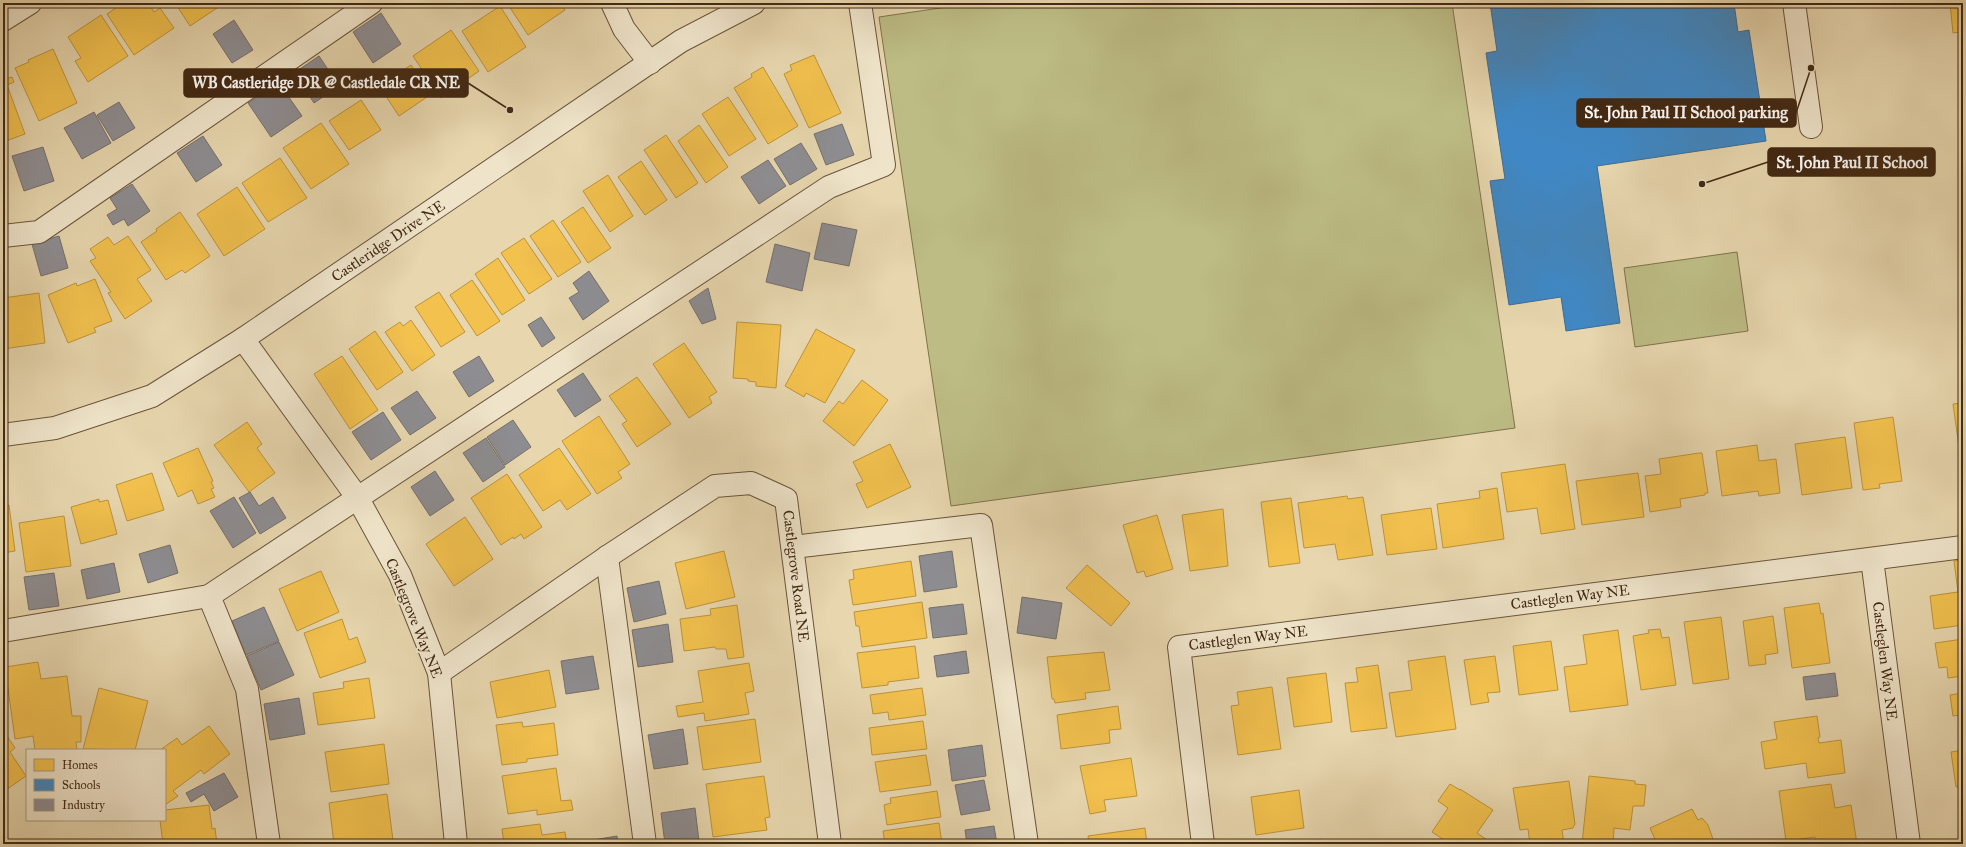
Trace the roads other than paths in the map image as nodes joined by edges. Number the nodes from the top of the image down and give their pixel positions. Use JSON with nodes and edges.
{"nodes":[{"id":1,"x":30,"y":3,"type":"edge"},
{"id":2,"x":371,"y":3,"type":"edge"},
{"id":3,"x":612,"y":3,"type":"edge"},
{"id":4,"x":754,"y":3,"type":"edge"},
{"id":5,"x":860,"y":3,"type":"edge"},
{"id":6,"x":1794,"y":3,"type":"edge"},
{"id":7,"x":3,"y":20,"type":"edge"},
{"id":8,"x":650,"y":63,"type":"junction"},
{"id":9,"x":1812,"y":127,"type":"dead end"},
{"id":10,"x":3,"y":236,"type":"edge"},
{"id":11,"x":243,"y":339,"type":"junction"},
{"id":12,"x":3,"y":435,"type":"edge"},
{"id":13,"x":357,"y":497,"type":"junction"},
{"id":14,"x":793,"y":547,"type":"junction"},
{"id":15,"x":1963,"y":547,"type":"edge"},
{"id":16,"x":607,"y":557,"type":"junction"},
{"id":17,"x":1872,"y":559,"type":"junction"},
{"id":18,"x":209,"y":596,"type":"junction"},
{"id":19,"x":3,"y":631,"type":"edge"},
{"id":20,"x":439,"y":673,"type":"junction"},
{"id":21,"x":269,"y":844,"type":"edge"},
{"id":22,"x":456,"y":844,"type":"edge"},
{"id":23,"x":645,"y":844,"type":"edge"},
{"id":24,"x":830,"y":844,"type":"edge"},
{"id":25,"x":1027,"y":844,"type":"edge"},
{"id":26,"x":1203,"y":844,"type":"edge"},
{"id":27,"x":1909,"y":844,"type":"edge"}],
"edges":[{"from":1,"to":7,"type":"street"},
{"from":2,"to":10,"type":"street"},
{"from":3,"to":8,"type":"street"},
{"from":4,"to":8,"type":"street","name":"Castleridge Drive NE"},
{"from":5,"to":13,"type":"street"},
{"from":6,"to":9,"type":"street"},
{"from":8,"to":11,"type":"street","name":"Castleridge Drive NE"},
{"from":11,"to":12,"type":"street","name":"Castleridge Drive NE"},
{"from":11,"to":13,"type":"street","name":"Castlegrove Way NE"},
{"from":13,"to":18,"type":"street"},
{"from":13,"to":20,"type":"street","name":"Castlegrove Way NE"},
{"from":14,"to":16,"type":"street","name":"Castlegrove Road NE"},
{"from":14,"to":24,"type":"street","name":"Castlegrove Road NE"},
{"from":14,"to":25,"type":"street"},
{"from":15,"to":17,"type":"street"},
{"from":16,"to":20,"type":"street","name":"Castlegrove Road NE"},
{"from":16,"to":23,"type":"street"},
{"from":17,"to":26,"type":"street","name":"Castleglen Way NE"},
{"from":17,"to":27,"type":"street","name":"Castleglen Way NE"},
{"from":18,"to":19,"type":"street"},
{"from":18,"to":21,"type":"street"},
{"from":20,"to":22,"type":"street","name":"Castlegrove Way NE"}]}
